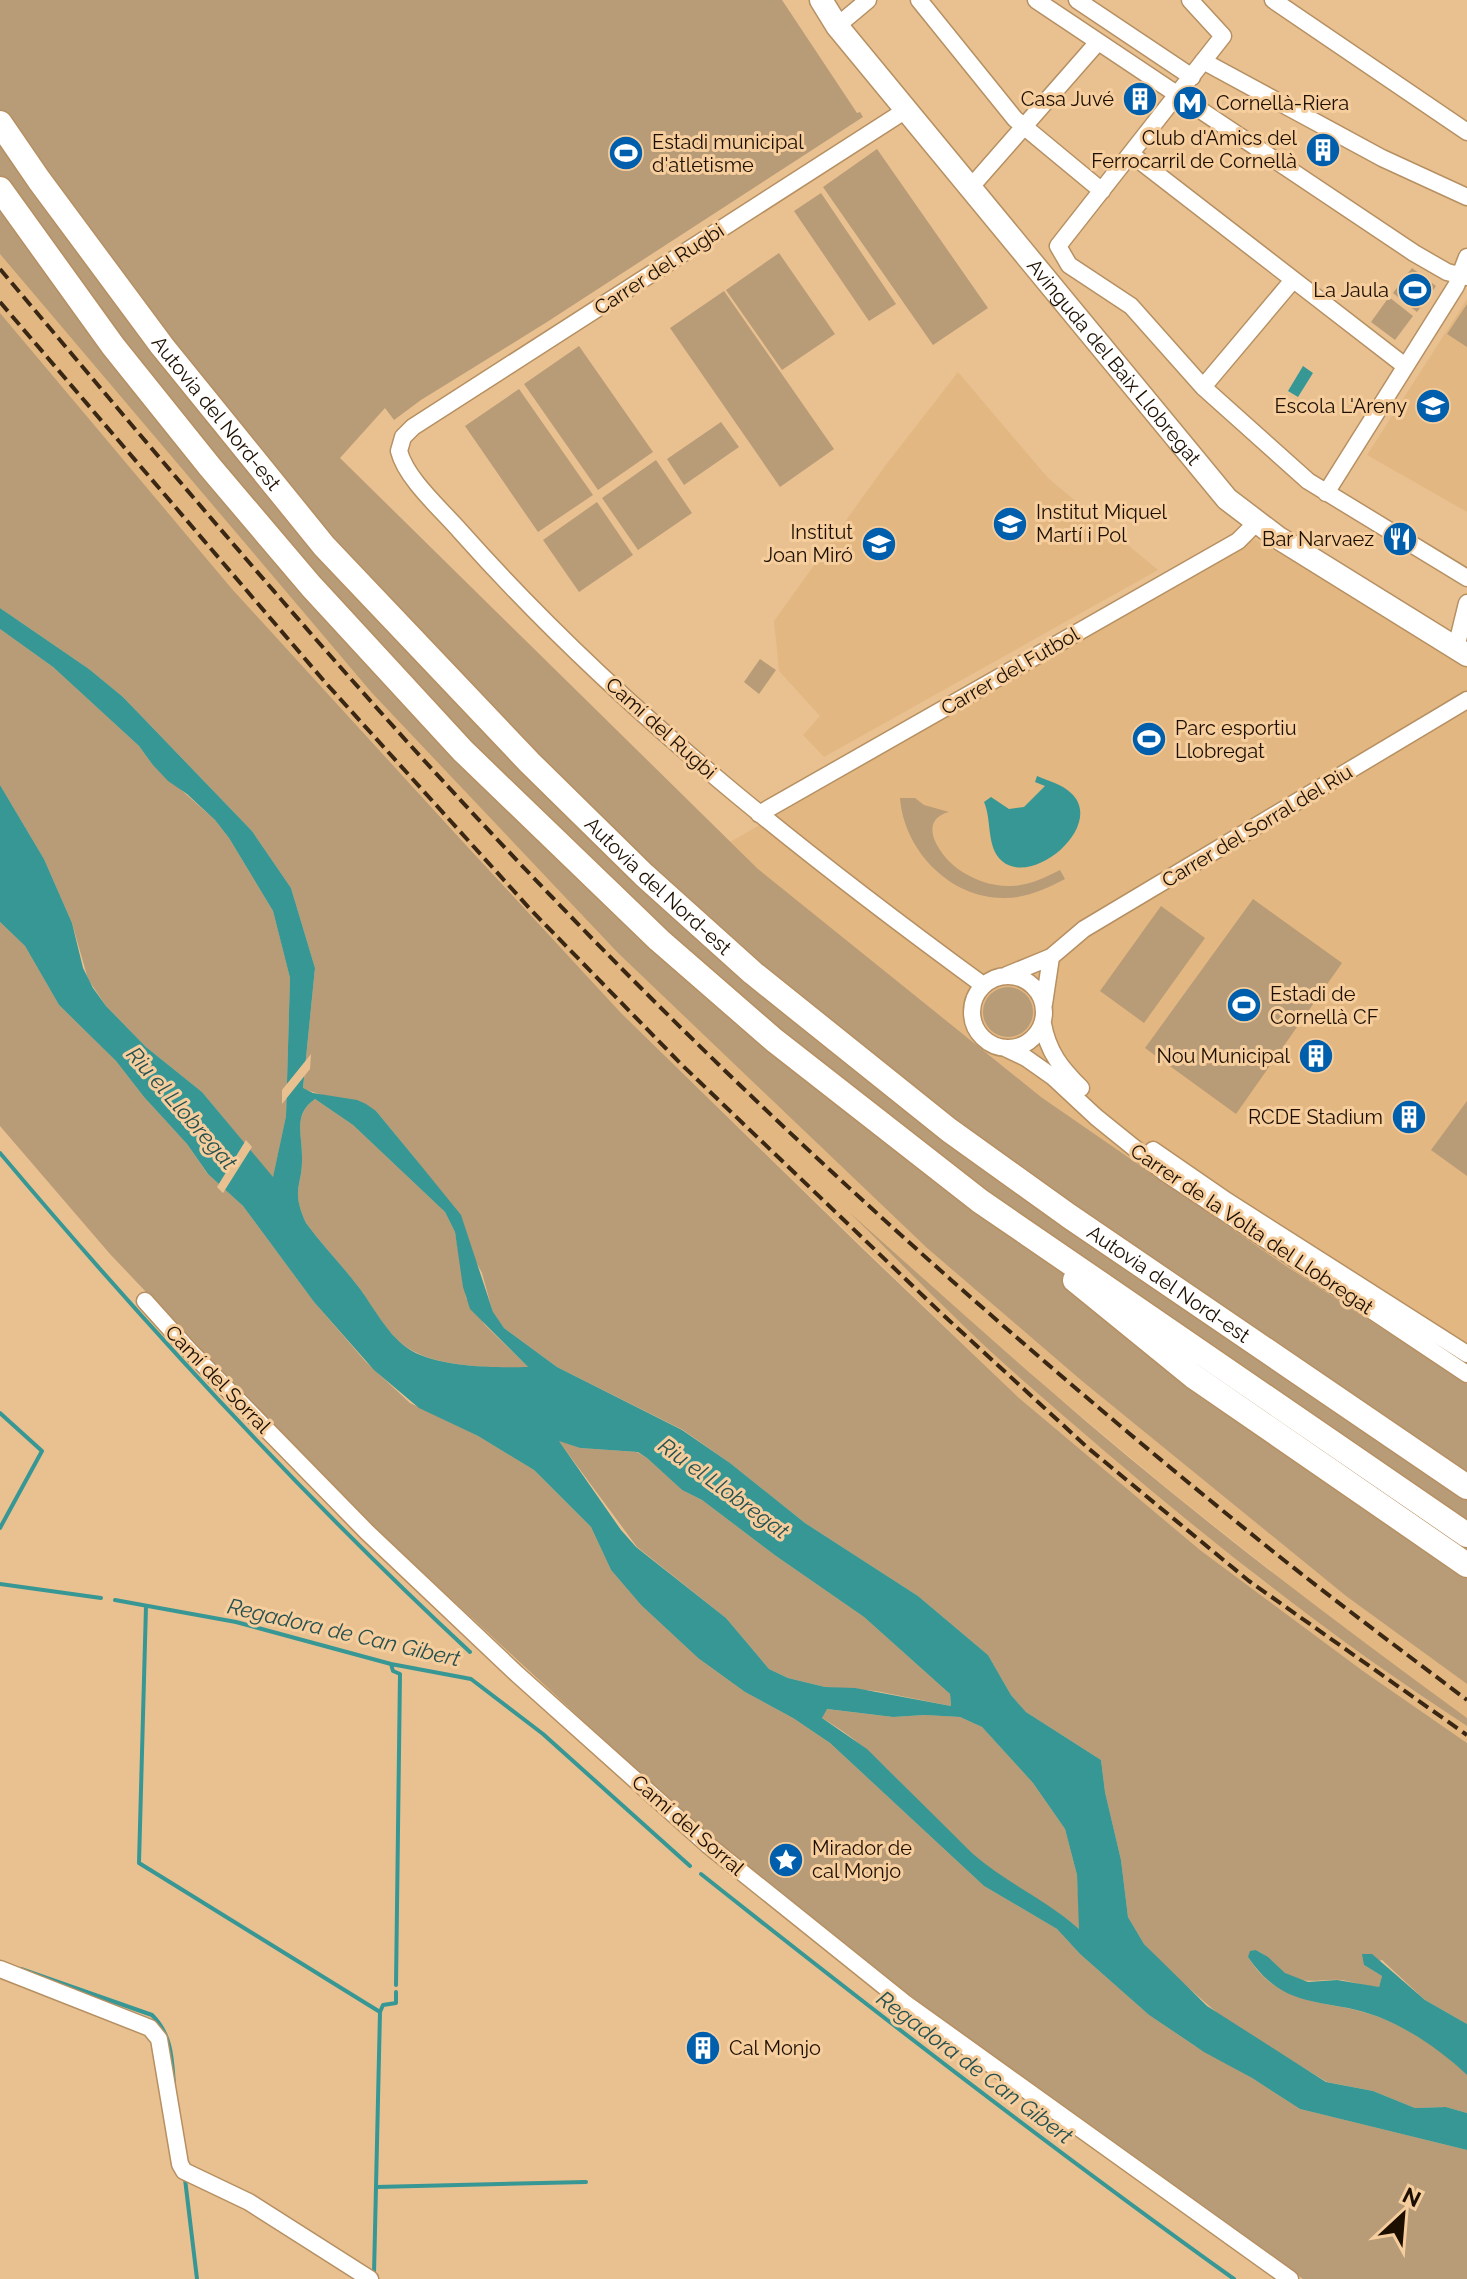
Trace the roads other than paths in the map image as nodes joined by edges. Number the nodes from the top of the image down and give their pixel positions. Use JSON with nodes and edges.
{"nodes":[{"id":1,"x":821,"y":0,"type":"edge"},
{"id":2,"x":868,"y":0,"type":"edge"},
{"id":3,"x":919,"y":0,"type":"edge"},
{"id":4,"x":1036,"y":0,"type":"edge"},
{"id":5,"x":1077,"y":0,"type":"edge"},
{"id":6,"x":1190,"y":0,"type":"edge"},
{"id":7,"x":1273,"y":0,"type":"edge"},
{"id":8,"x":837,"y":26,"type":"junction"},
{"id":9,"x":1098,"y":42,"type":"junction"},
{"id":10,"x":1203,"y":61,"type":"junction"},
{"id":11,"x":1192,"y":77,"type":"junction"},
{"id":12,"x":1177,"y":95,"type":"junction"},
{"id":13,"x":906,"y":110,"type":"junction"},
{"id":14,"x":0,"y":123,"type":"edge"},
{"id":15,"x":1024,"y":127,"type":"junction"},
{"id":16,"x":1467,"y":132,"type":"edge"},
{"id":17,"x":1131,"y":154,"type":"junction"},
{"id":18,"x":970,"y":188,"type":"junction"},
{"id":19,"x":0,"y":189,"type":"edge"},
{"id":20,"x":1102,"y":191,"type":"junction"},
{"id":21,"x":1467,"y":197,"type":"edge"},
{"id":22,"x":1467,"y":257,"type":"edge"},
{"id":23,"x":1463,"y":276,"type":"edge"},
{"id":24,"x":1293,"y":280,"type":"junction"},
{"id":25,"x":1405,"y":366,"type":"junction"},
{"id":26,"x":1203,"y":387,"type":"junction"},
{"id":27,"x":413,"y":427,"type":"joint"},
{"id":28,"x":1326,"y":493,"type":"junction"},
{"id":29,"x":1256,"y":523,"type":"junction"},
{"id":30,"x":1467,"y":578,"type":"edge"},
{"id":31,"x":1467,"y":603,"type":"edge"},
{"id":32,"x":1462,"y":651,"type":"edge"},
{"id":33,"x":1467,"y":700,"type":"edge"},
{"id":34,"x":759,"y":814,"type":"junction"},
{"id":35,"x":1051,"y":957,"type":"junction"},
{"id":36,"x":1007,"y":975,"type":"junction"},
{"id":37,"x":983,"y":985,"type":"junction"},
{"id":38,"x":1044,"y":1006,"type":"junction"},
{"id":39,"x":1043,"y":1024,"type":"junction"},
{"id":40,"x":1005,"y":1048,"type":"junction"},
{"id":41,"x":991,"y":1208,"type":"junction"},
{"id":42,"x":145,"y":1301,"type":"dead end"},
{"id":43,"x":1467,"y":1354,"type":"edge"},
{"id":44,"x":1467,"y":1374,"type":"edge"},
{"id":45,"x":1327,"y":1391,"type":"junction"},
{"id":46,"x":1467,"y":1477,"type":"edge"},
{"id":47,"x":1467,"y":1487,"type":"edge"},
{"id":48,"x":1467,"y":1535,"type":"edge"},
{"id":49,"x":1467,"y":1565,"type":"edge"},
{"id":50,"x":0,"y":1969,"type":"edge"},
{"id":51,"x":370,"y":2279,"type":"edge"},
{"id":52,"x":1290,"y":2279,"type":"edge"}],
"edges":[{"from":1,"to":8,"type":"main road","name":"Avinguda del Baix Llobregat"},
{"from":2,"to":8,"type":"street"},
{"from":3,"to":15,"type":"street"},
{"from":4,"to":9,"type":"street"},
{"from":5,"to":11,"type":"street"},
{"from":6,"to":10,"type":"street"},
{"from":7,"to":16,"type":"street"},
{"from":8,"to":13,"type":"main road","name":"Avinguda del Baix Llobregat"},
{"from":9,"to":12,"type":"street"},
{"from":9,"to":15,"type":"street"},
{"from":10,"to":11,"type":"street"},
{"from":10,"to":21,"type":"street"},
{"from":11,"to":12,"type":"street"},
{"from":12,"to":17,"type":"street"},
{"from":12,"to":23,"type":"street"},
{"from":13,"to":18,"type":"main road","name":"Avinguda del Baix Llobregat"},
{"from":13,"to":27,"type":"street","name":"Carrer del Rugbi"},
{"from":14,"to":45,"type":"highway","name":"Autovia del Nord-est"},
{"from":15,"to":18,"type":"street"},
{"from":15,"to":20,"type":"street"},
{"from":17,"to":20,"type":"street"},
{"from":17,"to":24,"type":"street"},
{"from":18,"to":29,"type":"main road","name":"Avinguda del Baix Llobregat"},
{"from":19,"to":41,"type":"highway","name":"Autovia del Nord-est"},
{"from":20,"to":26,"type":"street"},
{"from":22,"to":23,"type":"street"},
{"from":23,"to":25,"type":"street"},
{"from":24,"to":25,"type":"street"},
{"from":24,"to":26,"type":"street"},
{"from":25,"to":28,"type":"street"},
{"from":26,"to":28,"type":"street"},
{"from":27,"to":34,"type":"street","name":"Camí del Rugbi"},
{"from":28,"to":30,"type":"street"},
{"from":29,"to":32,"type":"main road","name":"Avinguda del Baix Llobregat"},
{"from":29,"to":34,"type":"street","name":"Carrer del Futbol"},
{"from":31,"to":32,"type":"street"},
{"from":33,"to":35,"type":"street","name":"Carrer del Sorral del Riu"},
{"from":34,"to":37,"type":"street","name":"Camí del Rugbi"},
{"from":35,"to":36,"type":"street","name":"Carrer del Sorral del Riu"},
{"from":35,"to":38,"type":"street"},
{"from":36,"to":37,"type":"street"},
{"from":36,"to":38,"type":"street"},
{"from":37,"to":40,"type":"street"},
{"from":38,"to":39,"type":"street"},
{"from":39,"to":40,"type":"street"},
{"from":39,"to":43,"type":"street","name":"Carrer de la Volta del Llobregat"},
{"from":40,"to":44,"type":"street","name":"Carrer de la Volta del Llobregat"},
{"from":41,"to":48,"type":"highway","name":"Autovia del Nord-est"},
{"from":41,"to":49,"type":"highway"},
{"from":42,"to":52,"type":"street","name":"Camí del Sorral"},
{"from":45,"to":46,"type":"highway"},
{"from":45,"to":47,"type":"highway","name":"Autovia del Nord-est"},
{"from":50,"to":51,"type":"street"}]}
